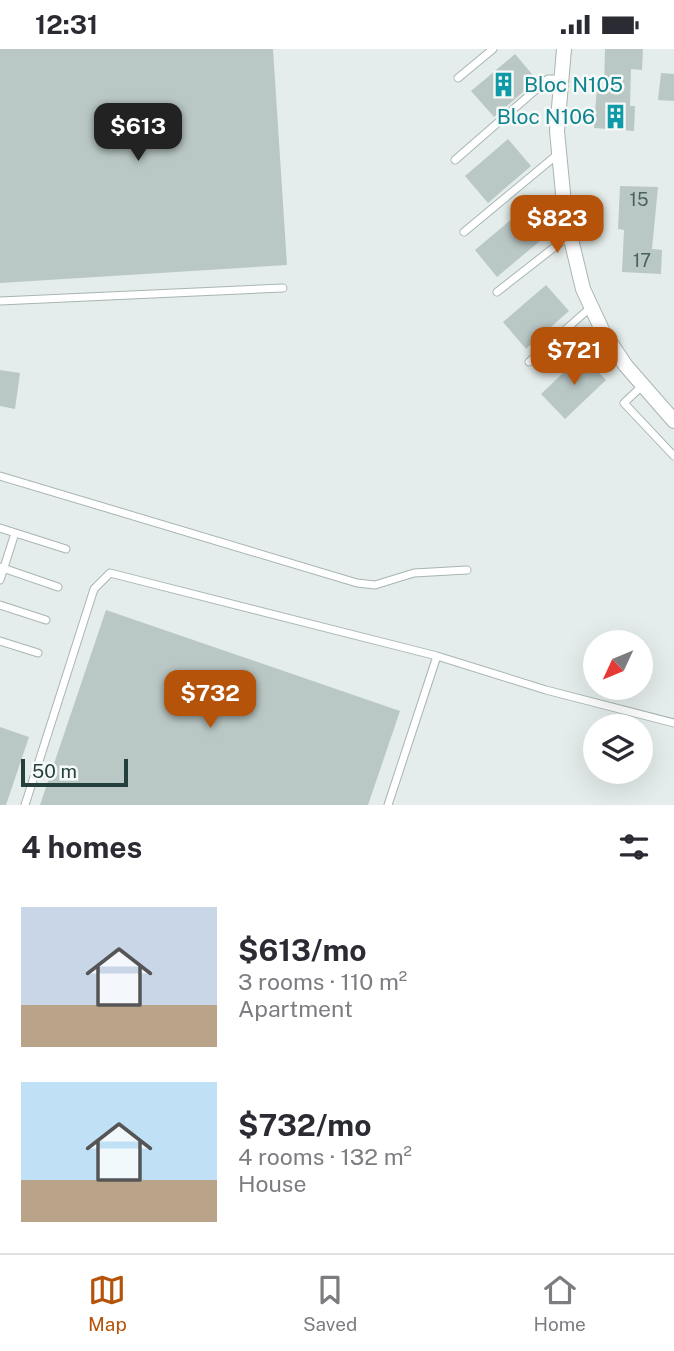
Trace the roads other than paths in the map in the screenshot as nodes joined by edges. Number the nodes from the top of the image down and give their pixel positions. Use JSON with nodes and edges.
{"nodes":[{"id":1,"x":493,"y":49,"type":"edge"},
{"id":2,"x":564,"y":49,"type":"edge"},
{"id":3,"x":458,"y":78,"type":"dead end"},
{"id":4,"x":561,"y":79,"type":"junction"},
{"id":5,"x":559,"y":152,"type":"junction"},
{"id":6,"x":455,"y":160,"type":"dead end"},
{"id":7,"x":464,"y":232,"type":"dead end"},
{"id":8,"x":570,"y":235,"type":"junction"},
{"id":9,"x":283,"y":288,"type":"dead end"},
{"id":10,"x":497,"y":292,"type":"dead end"},
{"id":11,"x":0,"y":300,"type":"edge"},
{"id":12,"x":591,"y":307,"type":"junction"},
{"id":13,"x":528,"y":362,"type":"dead end"},
{"id":14,"x":643,"y":385,"type":"junction"},
{"id":15,"x":674,"y":421,"type":"edge"},
{"id":16,"x":674,"y":456,"type":"edge"},
{"id":17,"x":0,"y":476,"type":"edge"},
{"id":18,"x":0,"y":528,"type":"edge"},
{"id":19,"x":15,"y":533,"type":"junction"},
{"id":20,"x":66,"y":549,"type":"dead end"},
{"id":21,"x":2,"y":568,"type":"edge"},
{"id":22,"x":467,"y":570,"type":"dead end"},
{"id":23,"x":0,"y":580,"type":"edge"},
{"id":24,"x":58,"y":587,"type":"dead end"},
{"id":25,"x":0,"y":605,"type":"edge"},
{"id":26,"x":46,"y":620,"type":"dead end"},
{"id":27,"x":0,"y":641,"type":"edge"},
{"id":28,"x":38,"y":653,"type":"dead end"},
{"id":29,"x":437,"y":656,"type":"junction"},
{"id":30,"x":674,"y":723,"type":"edge"},
{"id":31,"x":25,"y":805,"type":"edge"},
{"id":32,"x":388,"y":805,"type":"edge"}],
"edges":[{"from":1,"to":3,"type":"lane"},
{"from":2,"to":4,"type":"street"},
{"from":4,"to":5,"type":"street"},
{"from":4,"to":6,"type":"lane"},
{"from":5,"to":7,"type":"lane"},
{"from":5,"to":8,"type":"street"},
{"from":8,"to":10,"type":"lane"},
{"from":8,"to":12,"type":"street"},
{"from":9,"to":11,"type":"lane"},
{"from":12,"to":13,"type":"lane"},
{"from":12,"to":14,"type":"street"},
{"from":14,"to":15,"type":"street"},
{"from":14,"to":16,"type":"lane"},
{"from":17,"to":22,"type":"lane"},
{"from":18,"to":19,"type":"lane"},
{"from":19,"to":20,"type":"lane"},
{"from":19,"to":21,"type":"lane"},
{"from":21,"to":23,"type":"lane"},
{"from":21,"to":24,"type":"lane"},
{"from":25,"to":26,"type":"lane"},
{"from":27,"to":28,"type":"lane"},
{"from":29,"to":30,"type":"lane"},
{"from":29,"to":31,"type":"lane"},
{"from":29,"to":32,"type":"lane"}]}
